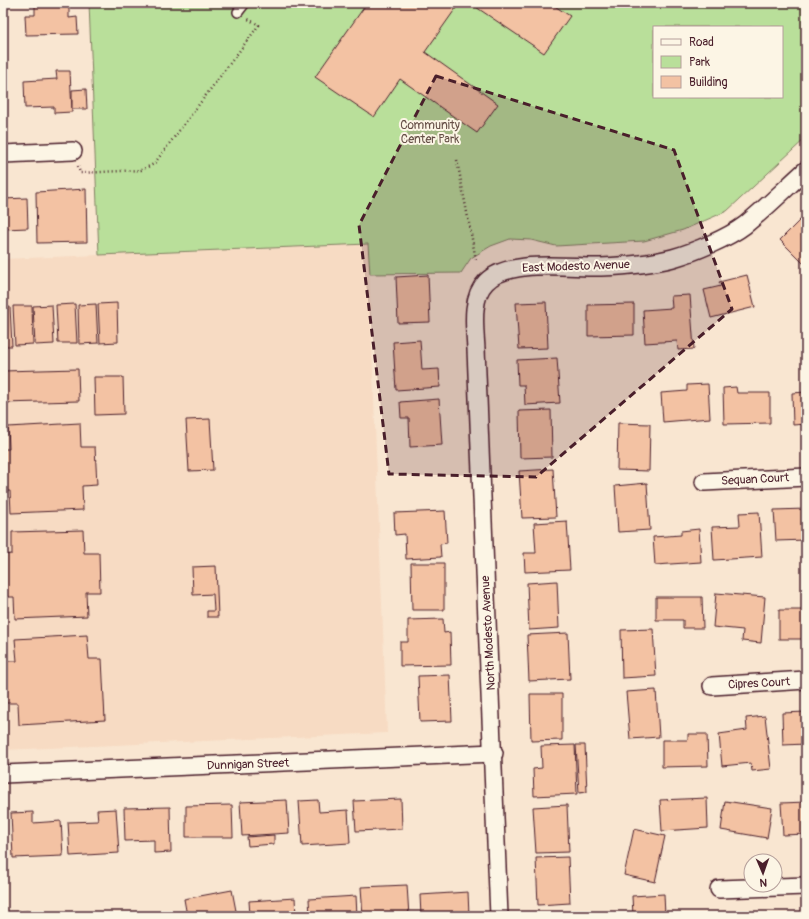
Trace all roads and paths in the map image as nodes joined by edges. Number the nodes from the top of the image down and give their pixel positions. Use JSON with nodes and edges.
{"nodes":[{"id":1,"x":245,"y":3,"type":"edge"},
{"id":2,"x":238,"y":12,"type":"joint"},
{"id":3,"x":73,"y":151,"type":"joint"},
{"id":4,"x":3,"y":154,"type":"edge"},
{"id":5,"x":457,"y":160,"type":"dead end"},
{"id":6,"x":806,"y":170,"type":"edge"},
{"id":7,"x":476,"y":260,"type":"dead end"},
{"id":8,"x":476,"y":349,"type":"joint"},
{"id":9,"x":806,"y":477,"type":"edge"},
{"id":10,"x":704,"y":482,"type":"dead end"},
{"id":11,"x":806,"y":680,"type":"edge"},
{"id":12,"x":712,"y":686,"type":"dead end"},
{"id":13,"x":494,"y":753,"type":"junction"},
{"id":14,"x":3,"y":774,"type":"edge"},
{"id":15,"x":806,"y":886,"type":"edge"},
{"id":16,"x":719,"y":889,"type":"dead end"},
{"id":17,"x":499,"y":916,"type":"edge"}],
"edges":[{"from":1,"to":2,"type":"lane"},
{"from":2,"to":3,"type":"path"},
{"from":3,"to":4,"type":"street"},
{"from":5,"to":7,"type":"path"},
{"from":6,"to":8,"type":"street","name":"East Modesto Avenue"},
{"from":8,"to":13,"type":"street","name":"North Modesto Avenue"},
{"from":9,"to":10,"type":"street","name":"Sequan Court"},
{"from":11,"to":12,"type":"street","name":"Cipres Court"},
{"from":13,"to":14,"type":"street","name":"Dunnigan Street"},
{"from":13,"to":17,"type":"street","name":"North Modesto Avenue"},
{"from":15,"to":16,"type":"street"}]}
